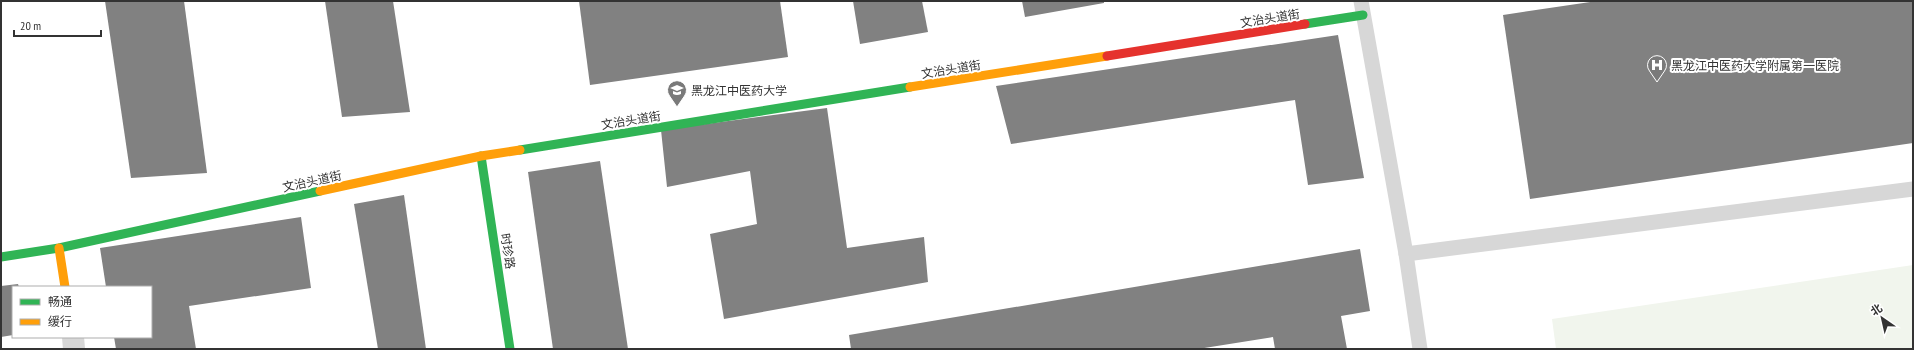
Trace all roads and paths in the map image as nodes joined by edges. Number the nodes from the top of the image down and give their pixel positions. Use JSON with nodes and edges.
{"nodes":[{"id":1,"x":1362,"y":8,"type":"edge"},
{"id":2,"x":481,"y":156,"type":"junction"},
{"id":3,"x":1913,"y":189,"type":"edge"},
{"id":4,"x":59,"y":248,"type":"junction"},
{"id":5,"x":1406,"y":254,"type":"junction"},
{"id":6,"x":1,"y":257,"type":"edge"},
{"id":7,"x":65,"y":286,"type":"edge"},
{"id":8,"x":73,"y":338,"type":"edge"},
{"id":9,"x":74,"y":349,"type":"edge"},
{"id":10,"x":510,"y":349,"type":"edge"},
{"id":11,"x":1420,"y":349,"type":"edge"}],
"edges":[{"from":1,"to":2,"type":"street","name":"文治头道街"},
{"from":1,"to":5,"type":"lane"},
{"from":2,"to":4,"type":"street","name":"文治头道街"},
{"from":2,"to":10,"type":"street","name":"时珍路"},
{"from":3,"to":5,"type":"lane"},
{"from":4,"to":6,"type":"street","name":"文治头道街"},
{"from":4,"to":7,"type":"street"},
{"from":5,"to":11,"type":"lane"},
{"from":8,"to":9,"type":"street"}]}
